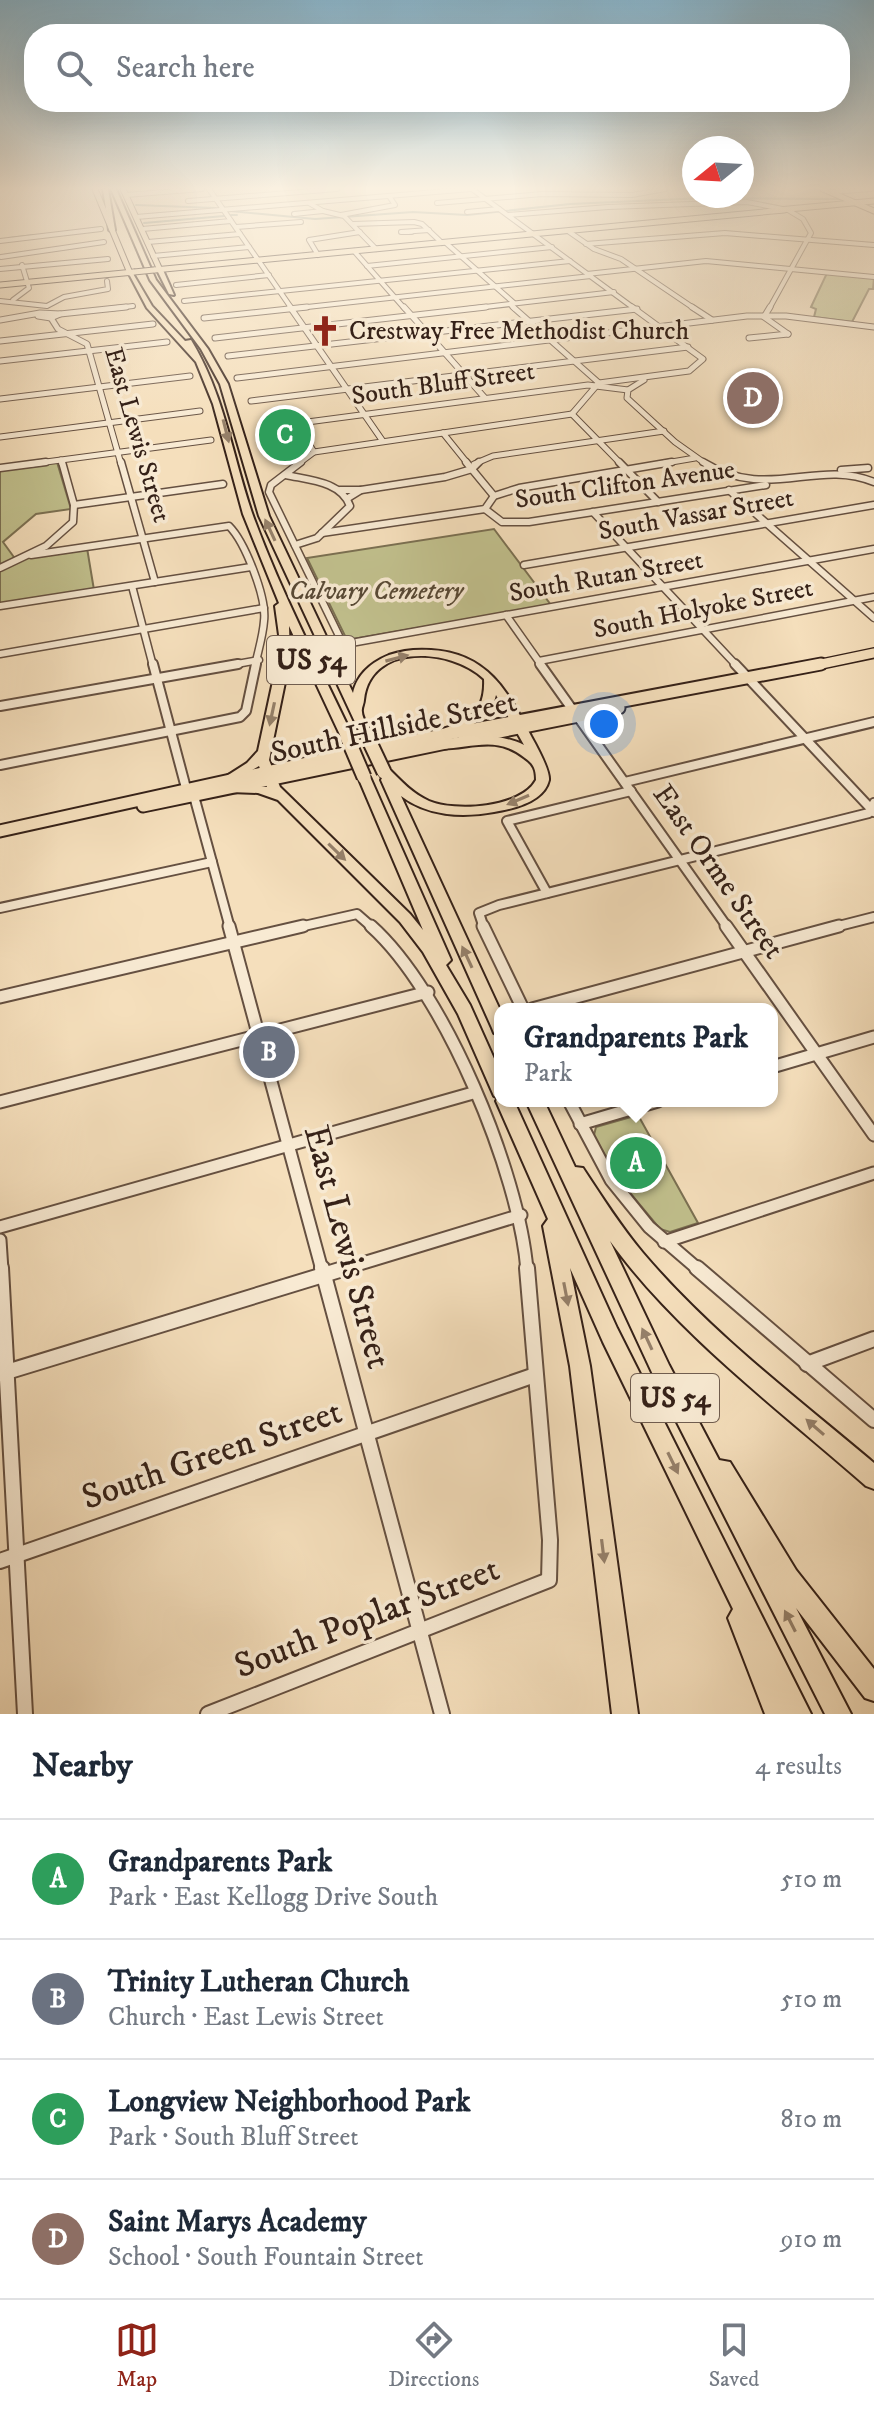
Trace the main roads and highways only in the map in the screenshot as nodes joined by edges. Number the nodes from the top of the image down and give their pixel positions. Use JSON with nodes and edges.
{"nodes":[{"id":1,"x":140,"y":269,"type":"edge"},
{"id":2,"x":144,"y":269,"type":"edge"},
{"id":3,"x":148,"y":269,"type":"edge"},
{"id":4,"x":157,"y":269,"type":"edge"},
{"id":5,"x":132,"y":270,"type":"junction"},
{"id":6,"x":0,"y":285,"type":"edge"},
{"id":7,"x":204,"y":359,"type":"junction"},
{"id":8,"x":275,"y":582,"type":"junction"},
{"id":9,"x":874,"y":653,"type":"edge"},
{"id":10,"x":489,"y":680,"type":"junction"},
{"id":11,"x":357,"y":713,"type":"junction"},
{"id":12,"x":519,"y":724,"type":"junction"},
{"id":13,"x":434,"y":741,"type":"junction"},
{"id":14,"x":264,"y":753,"type":"junction"},
{"id":15,"x":540,"y":763,"type":"junction"},
{"id":16,"x":384,"y":772,"type":"junction"},
{"id":17,"x":269,"y":775,"type":"junction"},
{"id":18,"x":229,"y":783,"type":"junction"},
{"id":19,"x":282,"y":797,"type":"junction"},
{"id":20,"x":0,"y":831,"type":"edge"},
{"id":21,"x":465,"y":1012,"type":"junction"},
{"id":22,"x":494,"y":1015,"type":"edge"},
{"id":23,"x":494,"y":1077,"type":"edge"},
{"id":24,"x":508,"y":1107,"type":"edge"},
{"id":25,"x":538,"y":1107,"type":"edge"},
{"id":26,"x":546,"y":1125,"type":"junction"},
{"id":27,"x":533,"y":1164,"type":"junction"},
{"id":28,"x":662,"y":1372,"type":"junction"},
{"id":29,"x":874,"y":1478,"type":"edge"},
{"id":30,"x":870,"y":1684,"type":"edge"},
{"id":31,"x":786,"y":1709,"type":"edge"},
{"id":32,"x":625,"y":1714,"type":"edge"},
{"id":33,"x":838,"y":1714,"type":"edge"}],
"edges":[{"from":1,"to":7,"type":"highway","number":"US 54"},
{"from":2,"to":5,"type":"main road","bridge":true},
{"from":3,"to":7,"type":"highway","number":"US 54"},
{"from":4,"to":7,"type":"highway"},
{"from":5,"to":6,"type":"main road"},
{"from":5,"to":7,"type":"highway"},
{"from":7,"to":8,"type":"highway","number":"US 54","one_way":true},
{"from":11,"to":7,"type":"highway","number":"US 54","one_way":true},
{"from":8,"to":14,"type":"highway","one_way":true},
{"from":8,"to":21,"type":"highway","number":"US 54","bridge":true},
{"from":9,"to":12,"type":"main road","name":"South Hillside Street"},
{"from":11,"to":10,"type":"highway","one_way":true},
{"from":10,"to":12,"type":"highway"},
{"from":10,"to":13,"type":"highway"},
{"from":11,"to":16,"type":"highway","number":"US 54","bridge":true},
{"from":12,"to":13,"type":"main road","name":"South Hillside Street"},
{"from":12,"to":15,"type":"highway"},
{"from":13,"to":15,"type":"highway"},
{"from":13,"to":17,"type":"main road","name":"South Hillside Street"},
{"from":14,"to":17,"type":"highway"},
{"from":14,"to":18,"type":"highway"},
{"from":15,"to":16,"type":"highway","one_way":true},
{"from":22,"to":16,"type":"highway","number":"US 54","one_way":true},
{"from":17,"to":18,"type":"main road","name":"South Hillside Street"},
{"from":17,"to":19,"type":"highway"},
{"from":18,"to":19,"type":"highway"},
{"from":18,"to":20,"type":"main road","name":"South Hillside Street"},
{"from":19,"to":21,"type":"highway","one_way":true},
{"from":21,"to":23,"type":"highway","number":"US 54"},
{"from":24,"to":27,"type":"highway","number":"US 54"},
{"from":25,"to":26,"type":"highway","number":"US 54"},
{"from":28,"to":26,"type":"highway","number":"US 54","one_way":true},
{"from":29,"to":26,"type":"highway","one_way":true},
{"from":27,"to":31,"type":"highway","number":"US 54","one_way":true},
{"from":27,"to":32,"type":"highway","one_way":true},
{"from":28,"to":30,"type":"highway"},
{"from":33,"to":28,"type":"highway","number":"US 54","one_way":true}]}
